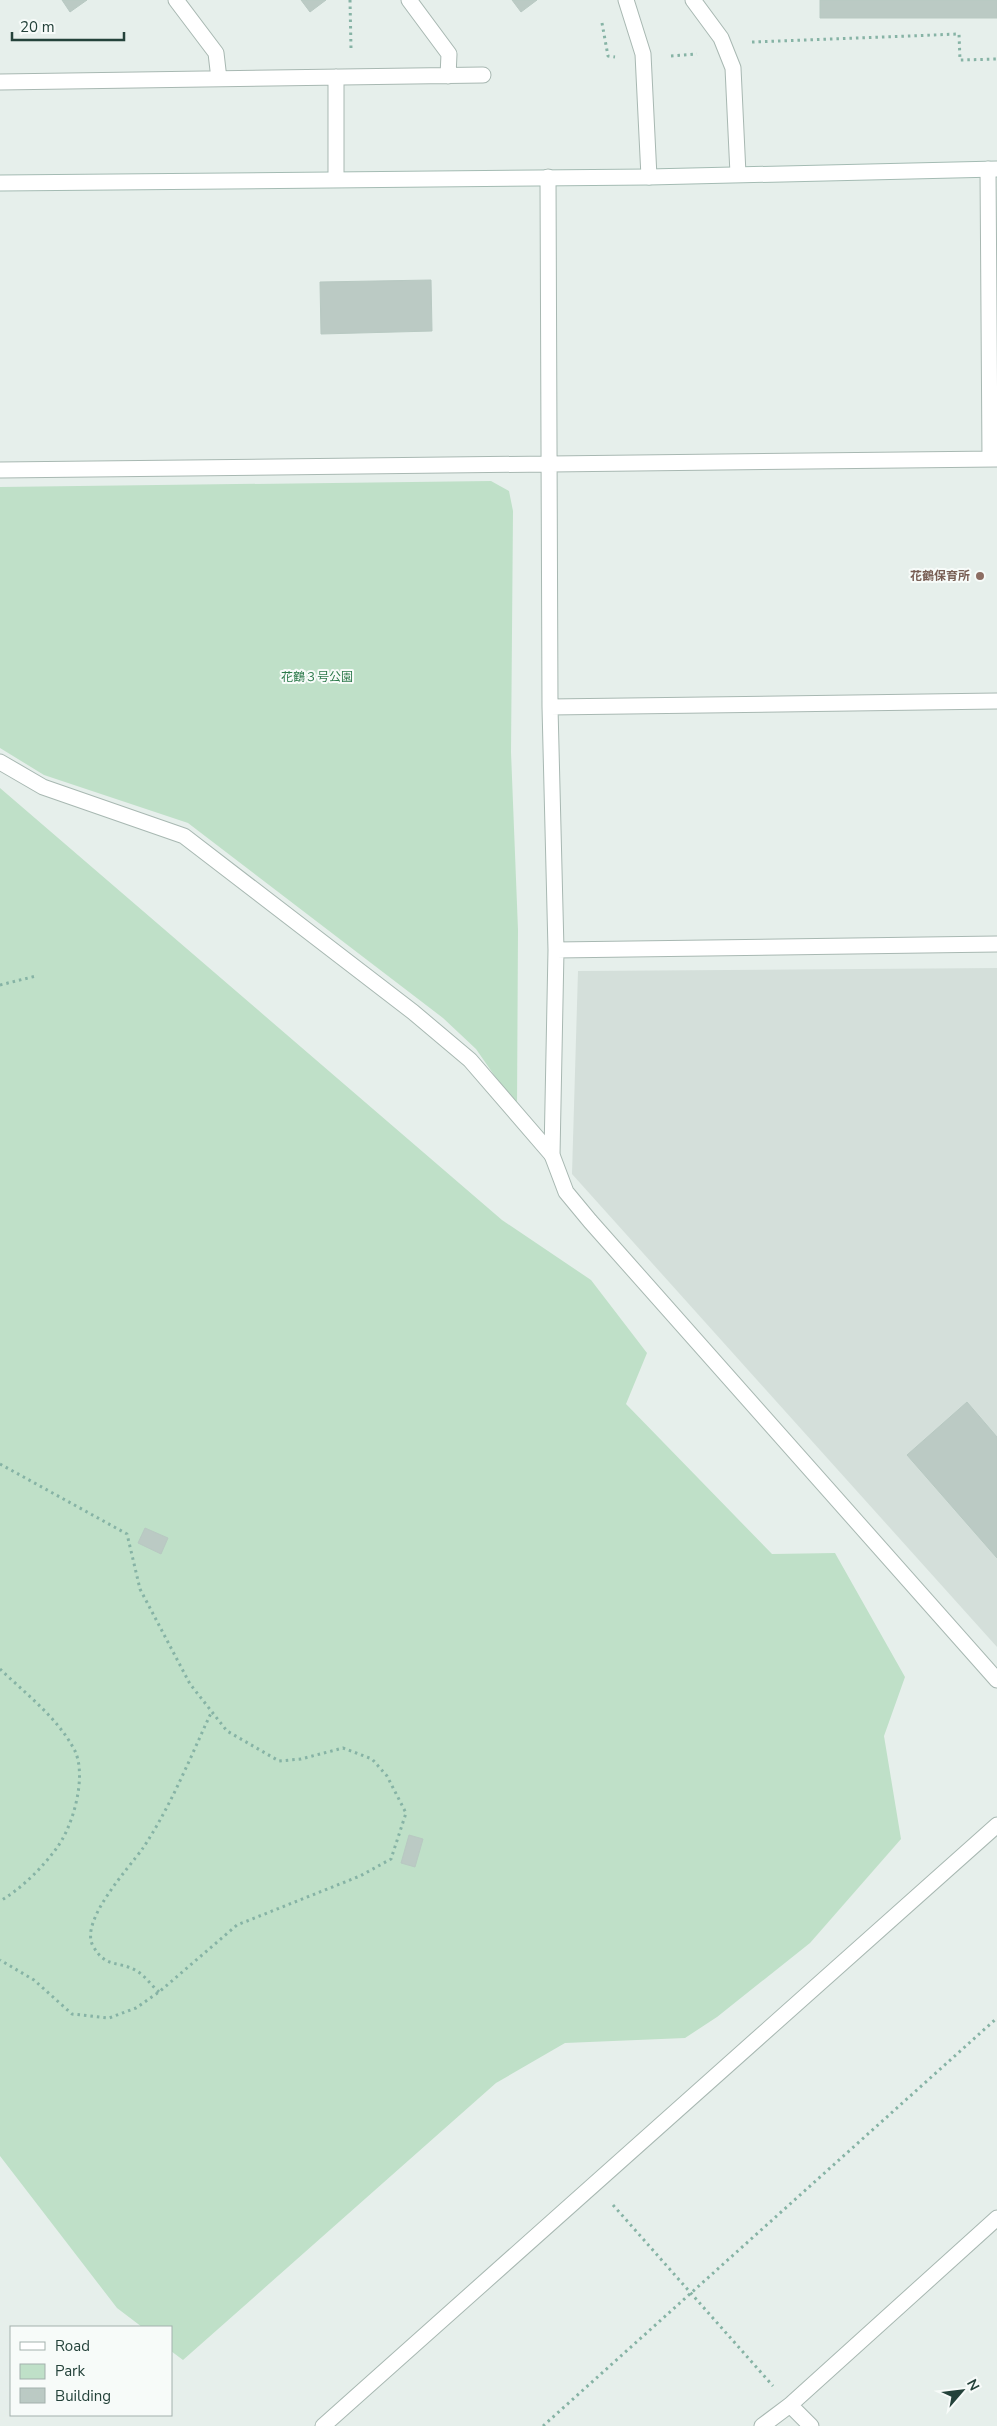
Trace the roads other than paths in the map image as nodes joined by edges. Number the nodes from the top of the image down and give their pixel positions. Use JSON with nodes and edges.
{"nodes":[{"id":1,"x":176,"y":0,"type":"edge"},
{"id":2,"x":409,"y":0,"type":"edge"},
{"id":3,"x":626,"y":0,"type":"edge"},
{"id":4,"x":693,"y":0,"type":"edge"},
{"id":5,"x":483,"y":75,"type":"dead end"},
{"id":6,"x":448,"y":76,"type":"junction"},
{"id":7,"x":336,"y":77,"type":"junction"},
{"id":8,"x":219,"y":79,"type":"junction"},
{"id":9,"x":0,"y":82,"type":"edge"},
{"id":10,"x":992,"y":169,"type":"edge"},
{"id":11,"x":738,"y":174,"type":"junction"},
{"id":12,"x":548,"y":177,"type":"junction"},
{"id":13,"x":649,"y":177,"type":"junction"},
{"id":14,"x":336,"y":180,"type":"junction"},
{"id":15,"x":0,"y":183,"type":"edge"},
{"id":16,"x":994,"y":459,"type":"edge"},
{"id":17,"x":550,"y":464,"type":"junction"},
{"id":18,"x":0,"y":470,"type":"edge"},
{"id":19,"x":997,"y":701,"type":"edge"},
{"id":20,"x":550,"y":707,"type":"junction"},
{"id":21,"x":0,"y":762,"type":"edge"},
{"id":22,"x":997,"y":944,"type":"edge"},
{"id":23,"x":556,"y":950,"type":"junction"},
{"id":24,"x":552,"y":1155,"type":"junction"},
{"id":25,"x":997,"y":1680,"type":"edge"},
{"id":26,"x":997,"y":1825,"type":"edge"},
{"id":27,"x":997,"y":2218,"type":"edge"},
{"id":28,"x":790,"y":2405,"type":"junction"},
{"id":29,"x":323,"y":2426,"type":"edge"},
{"id":30,"x":762,"y":2426,"type":"edge"},
{"id":31,"x":811,"y":2426,"type":"edge"}],
"edges":[{"from":1,"to":8,"type":"street"},
{"from":2,"to":6,"type":"street"},
{"from":3,"to":13,"type":"street"},
{"from":4,"to":11,"type":"street"},
{"from":5,"to":6,"type":"street"},
{"from":6,"to":7,"type":"street"},
{"from":7,"to":8,"type":"street"},
{"from":7,"to":14,"type":"street"},
{"from":8,"to":9,"type":"street"},
{"from":10,"to":11,"type":"street"},
{"from":10,"to":16,"type":"street"},
{"from":11,"to":13,"type":"street"},
{"from":12,"to":13,"type":"street"},
{"from":12,"to":14,"type":"street"},
{"from":12,"to":17,"type":"street"},
{"from":14,"to":15,"type":"street"},
{"from":16,"to":17,"type":"street"},
{"from":17,"to":18,"type":"street"},
{"from":17,"to":20,"type":"street"},
{"from":19,"to":20,"type":"street"},
{"from":20,"to":23,"type":"street"},
{"from":21,"to":24,"type":"street"},
{"from":22,"to":23,"type":"street"},
{"from":23,"to":24,"type":"street"},
{"from":24,"to":25,"type":"street"},
{"from":26,"to":29,"type":"street"},
{"from":27,"to":28,"type":"street"},
{"from":28,"to":30,"type":"street"},
{"from":28,"to":31,"type":"street"}]}
